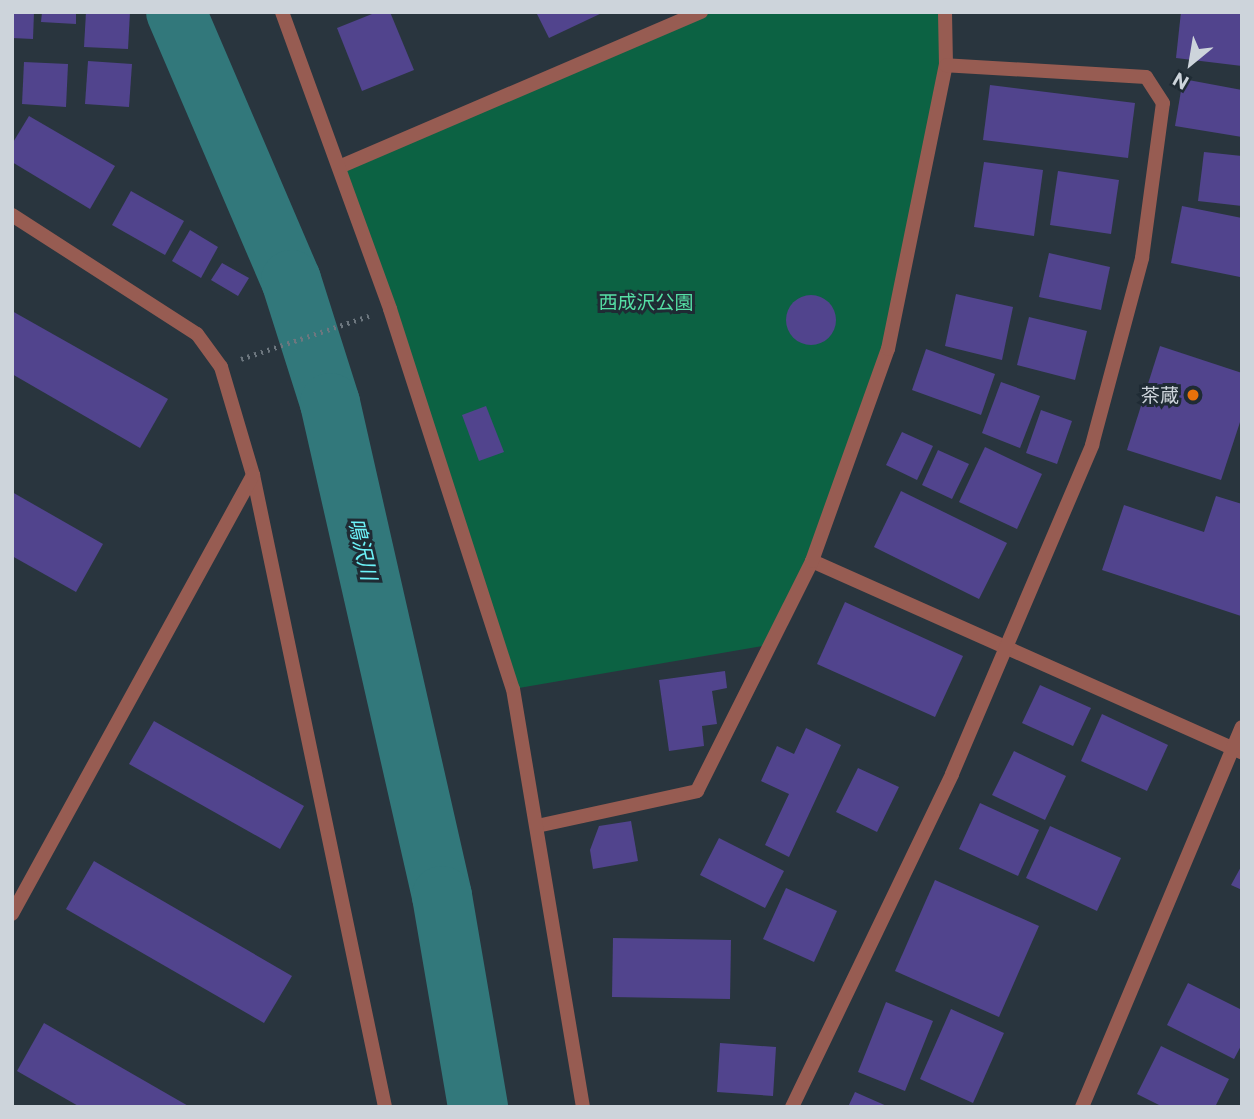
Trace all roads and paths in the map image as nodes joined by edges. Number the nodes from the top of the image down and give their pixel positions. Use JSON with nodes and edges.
{"nodes":[{"id":1,"x":282,"y":12,"type":"edge"},
{"id":2,"x":701,"y":12,"type":"edge"},
{"id":3,"x":945,"y":12,"type":"edge"},
{"id":4,"x":946,"y":65,"type":"junction"},
{"id":5,"x":340,"y":167,"type":"junction"},
{"id":6,"x":12,"y":215,"type":"edge"},
{"id":7,"x":346,"y":323,"type":"dead end"},
{"id":8,"x":221,"y":366,"type":"junction"},
{"id":9,"x":253,"y":475,"type":"junction"},
{"id":10,"x":812,"y":561,"type":"junction"},
{"id":11,"x":1006,"y":649,"type":"junction"},
{"id":12,"x":1242,"y":727,"type":"edge"},
{"id":13,"x":1237,"y":750,"type":"edge"},
{"id":14,"x":537,"y":826,"type":"junction"},
{"id":15,"x":12,"y":914,"type":"edge"},
{"id":16,"x":385,"y":1107,"type":"edge"},
{"id":17,"x":583,"y":1107,"type":"edge"},
{"id":18,"x":792,"y":1107,"type":"edge"},
{"id":19,"x":1082,"y":1107,"type":"edge"}],
"edges":[{"from":1,"to":5,"type":"street"},
{"from":2,"to":5,"type":"street"},
{"from":3,"to":4,"type":"street"},
{"from":4,"to":10,"type":"street"},
{"from":4,"to":11,"type":"street"},
{"from":5,"to":14,"type":"street"},
{"from":6,"to":8,"type":"street"},
{"from":7,"to":8,"type":"path"},
{"from":8,"to":9,"type":"street"},
{"from":9,"to":15,"type":"street"},
{"from":9,"to":16,"type":"street"},
{"from":10,"to":11,"type":"street"},
{"from":10,"to":14,"type":"street"},
{"from":11,"to":13,"type":"street"},
{"from":11,"to":18,"type":"street"},
{"from":12,"to":13,"type":"street"},
{"from":13,"to":19,"type":"street"},
{"from":14,"to":17,"type":"street"}]}
